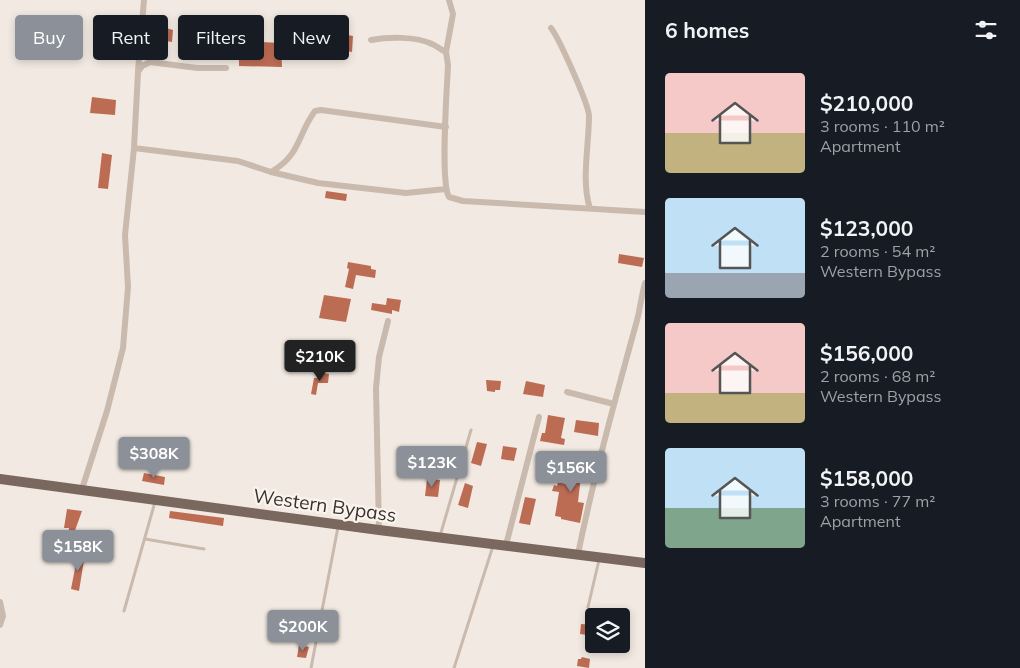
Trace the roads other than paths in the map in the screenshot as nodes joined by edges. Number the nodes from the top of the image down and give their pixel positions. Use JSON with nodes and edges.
{"nodes":[{"id":1,"x":144,"y":0,"type":"edge"},
{"id":2,"x":449,"y":0,"type":"edge"},
{"id":3,"x":552,"y":28,"type":"dead end"},
{"id":4,"x":371,"y":40,"type":"dead end"},
{"id":5,"x":446,"y":52,"type":"junction"},
{"id":6,"x":226,"y":68,"type":"dead end"},
{"id":7,"x":138,"y":72,"type":"junction"},
{"id":8,"x":446,"y":127,"type":"junction"},
{"id":9,"x":134,"y":148,"type":"junction"},
{"id":10,"x":271,"y":172,"type":"junction"},
{"id":11,"x":446,"y":189,"type":"junction"},
{"id":12,"x":590,"y":208,"type":"junction"},
{"id":13,"x":645,"y":212,"type":"edge"},
{"id":14,"x":645,"y":283,"type":"edge"},
{"id":15,"x":388,"y":321,"type":"dead end"},
{"id":16,"x":568,"y":392,"type":"dead end"},
{"id":17,"x":614,"y":404,"type":"junction"},
{"id":18,"x":539,"y":417,"type":"dead end"},
{"id":19,"x":471,"y":430,"type":"dead end"},
{"id":20,"x":0,"y":479,"type":"edge"},
{"id":21,"x":82,"y":489,"type":"junction"},
{"id":22,"x":156,"y":499,"type":"junction"},
{"id":23,"x":339,"y":524,"type":"junction"},
{"id":24,"x":379,"y":530,"type":"junction"},
{"id":25,"x":440,"y":537,"type":"junction"},
{"id":26,"x":145,"y":539,"type":"junction"},
{"id":27,"x":494,"y":543,"type":"junction"},
{"id":28,"x":506,"y":545,"type":"junction"},
{"id":29,"x":204,"y":549,"type":"dead end"},
{"id":30,"x":578,"y":554,"type":"junction"},
{"id":31,"x":600,"y":557,"type":"junction"},
{"id":32,"x":645,"y":561,"type":"edge"},
{"id":33,"x":0,"y":602,"type":"edge"},
{"id":34,"x":588,"y":607,"type":"dead end"},
{"id":35,"x":124,"y":611,"type":"dead end"},
{"id":36,"x":0,"y":625,"type":"edge"},
{"id":37,"x":311,"y":668,"type":"edge"},
{"id":38,"x":454,"y":668,"type":"edge"}],
"edges":[{"from":1,"to":7,"type":"street"},
{"from":2,"to":5,"type":"street"},
{"from":3,"to":12,"type":"street"},
{"from":4,"to":5,"type":"street"},
{"from":5,"to":8,"type":"street"},
{"from":6,"to":7,"type":"street"},
{"from":7,"to":9,"type":"street"},
{"from":8,"to":10,"type":"street"},
{"from":8,"to":11,"type":"street"},
{"from":9,"to":10,"type":"street"},
{"from":9,"to":21,"type":"street"},
{"from":10,"to":11,"type":"street"},
{"from":11,"to":12,"type":"street"},
{"from":12,"to":13,"type":"street"},
{"from":14,"to":17,"type":"street"},
{"from":15,"to":24,"type":"street"},
{"from":16,"to":17,"type":"street"},
{"from":17,"to":30,"type":"street"},
{"from":18,"to":28,"type":"street"},
{"from":19,"to":25,"type":"lane"},
{"from":20,"to":21,"type":"main road","name":"Western Bypass"},
{"from":21,"to":22,"type":"main road","name":"Western Bypass"},
{"from":22,"to":23,"type":"main road","name":"Western Bypass"},
{"from":22,"to":26,"type":"lane"},
{"from":23,"to":24,"type":"main road","name":"Western Bypass"},
{"from":23,"to":37,"type":"lane"},
{"from":24,"to":25,"type":"main road","name":"Western Bypass"},
{"from":25,"to":27,"type":"main road","name":"Western Bypass"},
{"from":26,"to":29,"type":"lane"},
{"from":26,"to":35,"type":"lane"},
{"from":27,"to":28,"type":"main road","name":"Western Bypass"},
{"from":27,"to":38,"type":"lane"},
{"from":28,"to":30,"type":"main road","name":"Western Bypass"},
{"from":30,"to":31,"type":"main road","name":"Western Bypass"},
{"from":31,"to":32,"type":"main road","name":"Western Bypass"},
{"from":31,"to":34,"type":"lane"},
{"from":33,"to":36,"type":"street"}]}
